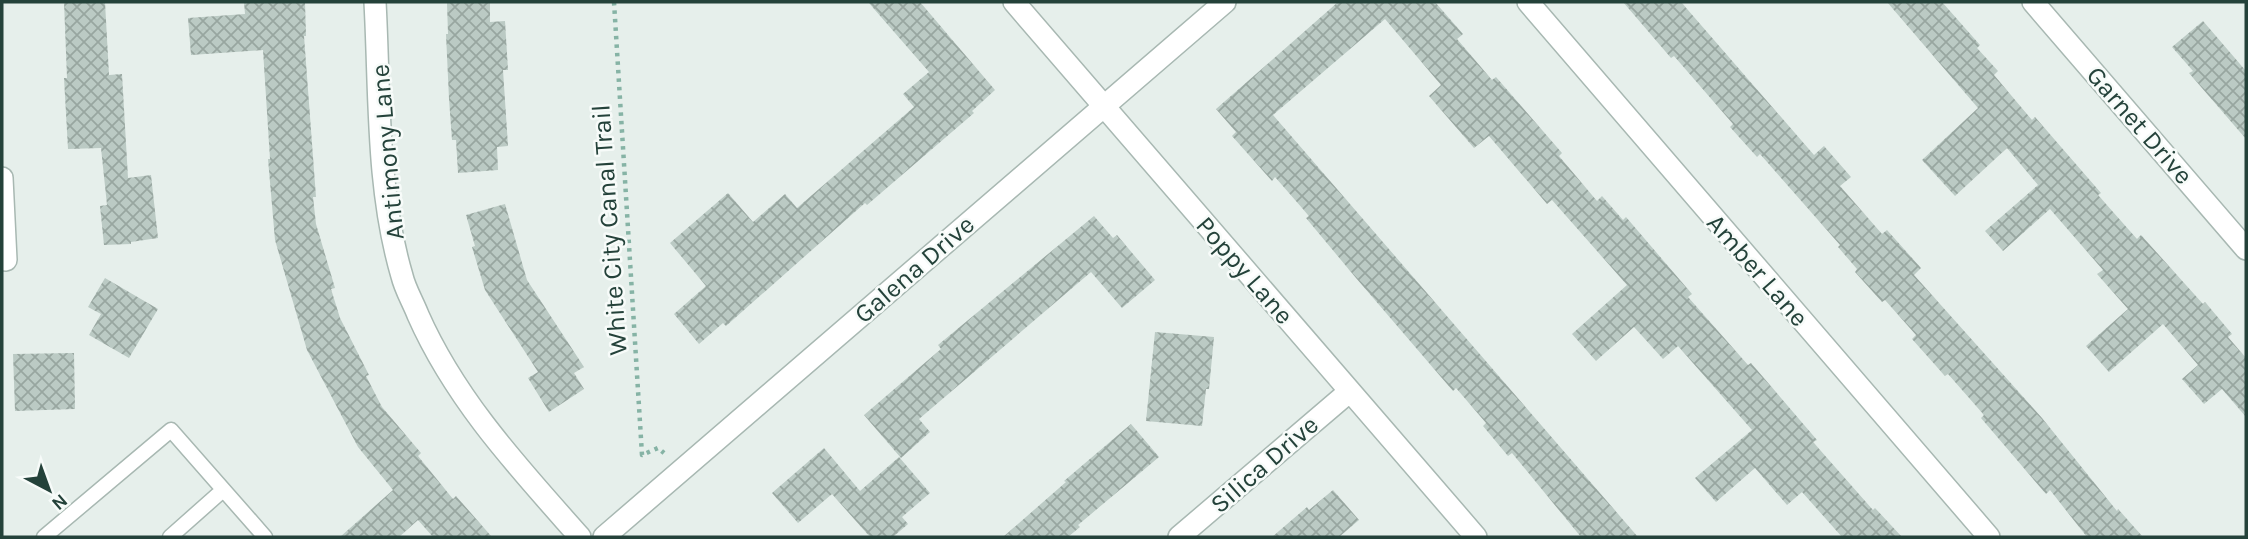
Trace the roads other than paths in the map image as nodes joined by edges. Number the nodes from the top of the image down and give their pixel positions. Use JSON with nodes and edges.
{"nodes":[{"id":1,"x":375,"y":2,"type":"edge"},
{"id":2,"x":1014,"y":2,"type":"edge"},
{"id":3,"x":1225,"y":2,"type":"edge"},
{"id":4,"x":1528,"y":2,"type":"edge"},
{"id":5,"x":2033,"y":2,"type":"edge"},
{"id":6,"x":1104,"y":106,"type":"junction"},
{"id":7,"x":2,"y":178,"type":"edge"},
{"id":8,"x":2246,"y":249,"type":"edge"},
{"id":9,"x":6,"y":260,"type":"dead end"},
{"id":10,"x":1350,"y":391,"type":"junction"},
{"id":11,"x":223,"y":490,"type":"junction"},
{"id":12,"x":44,"y":537,"type":"edge"},
{"id":13,"x":170,"y":537,"type":"edge"},
{"id":14,"x":265,"y":537,"type":"edge"},
{"id":15,"x":580,"y":537,"type":"edge"},
{"id":16,"x":604,"y":537,"type":"edge"},
{"id":17,"x":1179,"y":537,"type":"edge"},
{"id":18,"x":1476,"y":537,"type":"edge"},
{"id":19,"x":1989,"y":537,"type":"edge"}],
"edges":[{"from":1,"to":15,"type":"street","name":"Antimony Lane"},
{"from":2,"to":6,"type":"street","name":"Poppy Lane"},
{"from":3,"to":6,"type":"street","name":"Galena Drive"},
{"from":4,"to":19,"type":"street","name":"Amber Lane"},
{"from":5,"to":8,"type":"street","name":"Garnet Drive"},
{"from":6,"to":10,"type":"street","name":"Poppy Lane"},
{"from":6,"to":16,"type":"street","name":"Galena Drive"},
{"from":7,"to":9,"type":"street"},
{"from":10,"to":17,"type":"street","name":"Silica Drive"},
{"from":10,"to":18,"type":"street","name":"Poppy Lane"},
{"from":11,"to":12,"type":"lane"},
{"from":11,"to":13,"type":"lane"},
{"from":11,"to":14,"type":"lane"}]}
